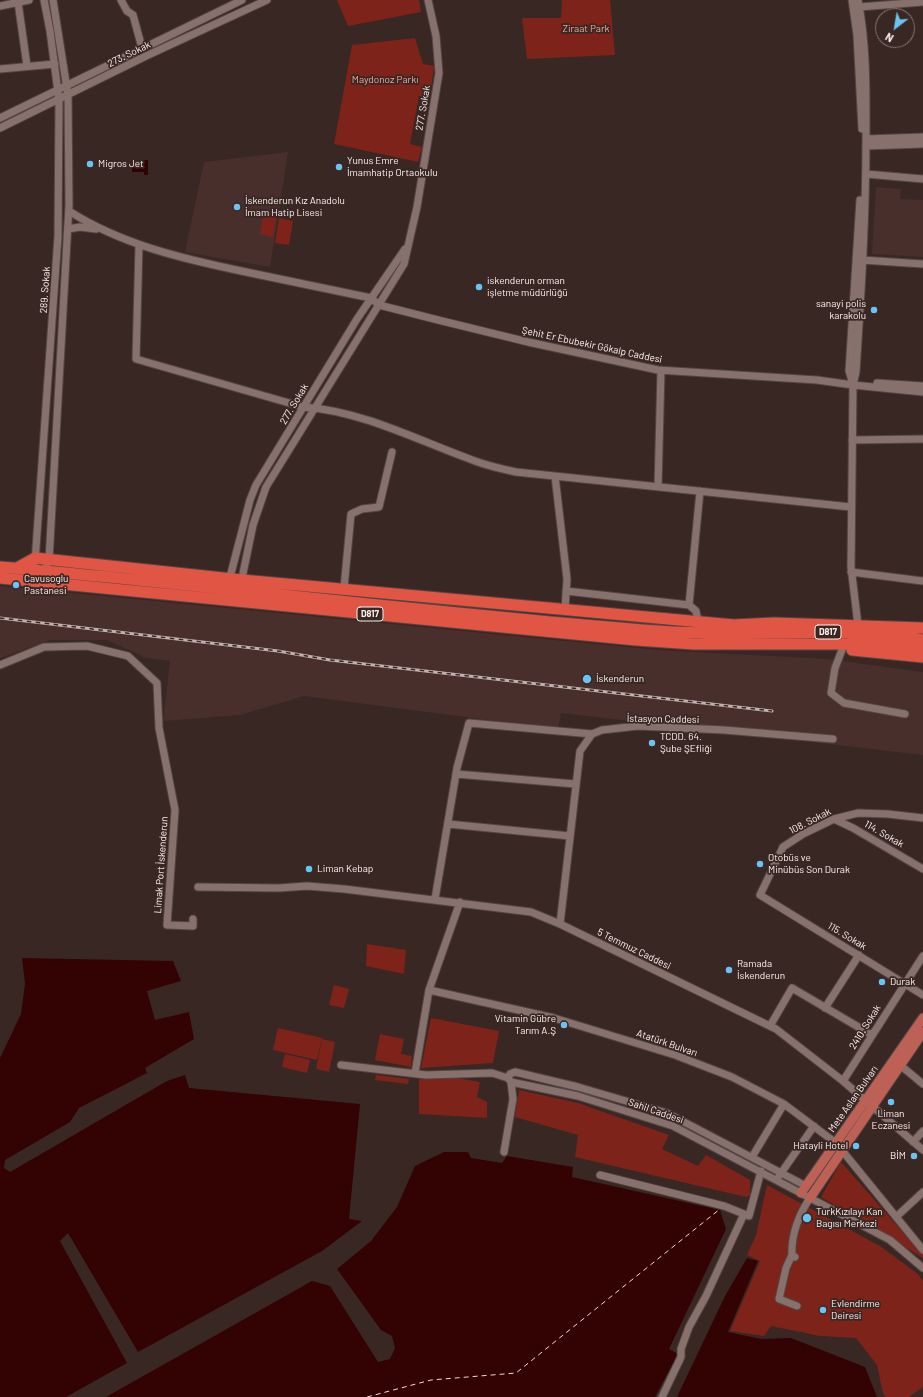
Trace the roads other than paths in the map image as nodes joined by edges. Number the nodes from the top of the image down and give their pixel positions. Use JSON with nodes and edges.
{"nodes":[{"id":1,"x":28,"y":0,"type":"edge"},
{"id":2,"x":44,"y":0,"type":"edge"},
{"id":3,"x":54,"y":0,"type":"edge"},
{"id":4,"x":121,"y":0,"type":"edge"},
{"id":5,"x":242,"y":0,"type":"edge"},
{"id":6,"x":267,"y":0,"type":"edge"},
{"id":7,"x":428,"y":0,"type":"edge"},
{"id":8,"x":852,"y":0,"type":"edge"},
{"id":9,"x":18,"y":2,"type":"junction"},
{"id":10,"x":923,"y":2,"type":"edge"},
{"id":11,"x":858,"y":3,"type":"edge"},
{"id":12,"x":0,"y":6,"type":"edge"},
{"id":13,"x":142,"y":48,"type":"junction"},
{"id":14,"x":55,"y":64,"type":"junction"},
{"id":15,"x":27,"y":66,"type":"junction"},
{"id":16,"x":0,"y":69,"type":"edge"},
{"id":17,"x":66,"y":85,"type":"junction"},
{"id":18,"x":58,"y":90,"type":"junction"},
{"id":19,"x":68,"y":95,"type":"junction"},
{"id":20,"x":59,"y":100,"type":"junction"},
{"id":21,"x":0,"y":118,"type":"edge"},
{"id":22,"x":0,"y":128,"type":"edge"},
{"id":23,"x":923,"y":137,"type":"edge"},
{"id":24,"x":866,"y":142,"type":"junction"},
{"id":25,"x":923,"y":144,"type":"edge"},
{"id":26,"x":866,"y":174,"type":"junction"},
{"id":27,"x":923,"y":179,"type":"edge"},
{"id":28,"x":69,"y":211,"type":"junction"},
{"id":29,"x":99,"y":229,"type":"junction"},
{"id":30,"x":68,"y":230,"type":"junction"},
{"id":31,"x":409,"y":244,"type":"junction"},
{"id":32,"x":139,"y":246,"type":"junction"},
{"id":33,"x":862,"y":260,"type":"junction"},
{"id":34,"x":923,"y":264,"type":"edge"},
{"id":35,"x":54,"y":294,"type":"junction"},
{"id":36,"x":64,"y":295,"type":"junction"},
{"id":37,"x":371,"y":298,"type":"junction"},
{"id":38,"x":54,"y":304,"type":"junction"},
{"id":39,"x":379,"y":305,"type":"junction"},
{"id":40,"x":64,"y":306,"type":"junction"},
{"id":41,"x":661,"y":370,"type":"junction"},
{"id":42,"x":853,"y":385,"type":"junction"},
{"id":43,"x":923,"y":386,"type":"edge"},
{"id":44,"x":923,"y":392,"type":"edge"},
{"id":45,"x":303,"y":408,"type":"junction"},
{"id":46,"x":315,"y":408,"type":"junction"},
{"id":47,"x":923,"y":439,"type":"edge"},
{"id":48,"x":852,"y":440,"type":"junction"},
{"id":49,"x":392,"y":452,"type":"dead end"},
{"id":50,"x":554,"y":476,"type":"junction"},
{"id":51,"x":658,"y":487,"type":"junction"},
{"id":52,"x":700,"y":491,"type":"junction"},
{"id":53,"x":851,"y":507,"type":"junction"},
{"id":54,"x":35,"y":558,"type":"junction"},
{"id":55,"x":49,"y":560,"type":"junction"},
{"id":56,"x":0,"y":567,"type":"edge"},
{"id":57,"x":17,"y":568,"type":"junction"},
{"id":58,"x":40,"y":571,"type":"junction"},
{"id":59,"x":851,"y":572,"type":"junction"},
{"id":60,"x":0,"y":578,"type":"edge"},
{"id":61,"x":39,"y":581,"type":"junction"},
{"id":62,"x":923,"y":581,"type":"edge"},
{"id":63,"x":229,"y":584,"type":"junction"},
{"id":64,"x":241,"y":586,"type":"junction"},
{"id":65,"x":344,"y":588,"type":"junction"},
{"id":66,"x":566,"y":591,"type":"junction"},
{"id":67,"x":689,"y":605,"type":"junction"},
{"id":68,"x":565,"y":609,"type":"junction"},
{"id":69,"x":698,"y":621,"type":"junction"},
{"id":70,"x":858,"y":625,"type":"junction"},
{"id":71,"x":923,"y":628,"type":"edge"},
{"id":72,"x":923,"y":640,"type":"edge"},
{"id":73,"x":740,"y":644,"type":"junction"},
{"id":74,"x":923,"y":648,"type":"edge"},
{"id":75,"x":842,"y":650,"type":"junction"},
{"id":76,"x":923,"y":657,"type":"edge"},
{"id":77,"x":0,"y":665,"type":"edge"},
{"id":78,"x":905,"y":714,"type":"dead end"},
{"id":79,"x":592,"y":734,"type":"junction"},
{"id":80,"x":832,"y":739,"type":"dead end"},
{"id":81,"x":456,"y":774,"type":"junction"},
{"id":82,"x":575,"y":784,"type":"junction"},
{"id":83,"x":923,"y":818,"type":"edge"},
{"id":84,"x":834,"y":819,"type":"junction"},
{"id":85,"x":448,"y":824,"type":"junction"},
{"id":86,"x":570,"y":836,"type":"junction"},
{"id":87,"x":923,"y":869,"type":"edge"},
{"id":88,"x":198,"y":887,"type":"dead end"},
{"id":89,"x":760,"y":895,"type":"joint"},
{"id":90,"x":435,"y":899,"type":"junction"},
{"id":91,"x":460,"y":902,"type":"junction"},
{"id":92,"x":193,"y":919,"type":"dead end"},
{"id":93,"x":560,"y":924,"type":"junction"},
{"id":94,"x":859,"y":955,"type":"junction"},
{"id":95,"x":923,"y":956,"type":"edge"},
{"id":96,"x":905,"y":984,"type":"junction"},
{"id":97,"x":430,"y":990,"type":"junction"},
{"id":98,"x":923,"y":995,"type":"edge"},
{"id":99,"x":825,"y":1008,"type":"junction"},
{"id":100,"x":923,"y":1018,"type":"edge"},
{"id":101,"x":770,"y":1026,"type":"junction"},
{"id":102,"x":923,"y":1032,"type":"edge"},
{"id":103,"x":872,"y":1035,"type":"junction"},
{"id":104,"x":341,"y":1065,"type":"dead end"},
{"id":105,"x":900,"y":1065,"type":"junction"},
{"id":106,"x":415,"y":1073,"type":"junction"},
{"id":107,"x":510,"y":1080,"type":"junction"},
{"id":108,"x":843,"y":1081,"type":"junction"},
{"id":109,"x":923,"y":1084,"type":"edge"},
{"id":110,"x":784,"y":1104,"type":"junction"},
{"id":111,"x":869,"y":1104,"type":"junction"},
{"id":112,"x":814,"y":1126,"type":"junction"},
{"id":113,"x":923,"y":1131,"type":"edge"},
{"id":114,"x":913,"y":1142,"type":"junction"},
{"id":115,"x":836,"y":1143,"type":"junction"},
{"id":116,"x":923,"y":1150,"type":"edge"},
{"id":117,"x":504,"y":1152,"type":"dead end"},
{"id":118,"x":842,"y":1152,"type":"junction"},
{"id":119,"x":752,"y":1157,"type":"junction"},
{"id":120,"x":761,"y":1171,"type":"junction"},
{"id":121,"x":782,"y":1173,"type":"junction"},
{"id":122,"x":600,"y":1174,"type":"dead end"},
{"id":123,"x":777,"y":1180,"type":"junction"},
{"id":124,"x":803,"y":1189,"type":"junction"},
{"id":125,"x":923,"y":1192,"type":"edge"},
{"id":126,"x":810,"y":1198,"type":"junction"},
{"id":127,"x":744,"y":1214,"type":"junction"},
{"id":128,"x":896,"y":1217,"type":"junction"},
{"id":129,"x":923,"y":1250,"type":"edge"},
{"id":130,"x":923,"y":1268,"type":"edge"},
{"id":131,"x":798,"y":1306,"type":"dead end"},
{"id":132,"x":662,"y":1397,"type":"edge"}],
"edges":[{"from":1,"to":9,"type":"street"},
{"from":2,"to":14,"type":"street","name":"289. Sokak"},
{"from":3,"to":17,"type":"street"},
{"from":4,"to":13,"type":"street"},
{"from":5,"to":13,"type":"street","name":"273. Sokak"},
{"from":6,"to":19,"type":"street","name":"273. Sokak"},
{"from":7,"to":31,"type":"street","name":"277. Sokak"},
{"from":8,"to":42,"type":"street"},
{"from":9,"to":12,"type":"street"},
{"from":9,"to":15,"type":"street"},
{"from":10,"to":11,"type":"street"},
{"from":11,"to":24,"type":"street"},
{"from":13,"to":17,"type":"street","name":"273. Sokak"},
{"from":14,"to":15,"type":"street"},
{"from":14,"to":18,"type":"street","name":"289. Sokak"},
{"from":15,"to":16,"type":"street"},
{"from":17,"to":18,"type":"street","name":"273. Sokak"},
{"from":17,"to":19,"type":"street"},
{"from":18,"to":20,"type":"street","name":"289. Sokak"},
{"from":18,"to":21,"type":"street","name":"273. Sokak"},
{"from":19,"to":20,"type":"street","name":"273. Sokak"},
{"from":19,"to":28,"type":"street"},
{"from":20,"to":22,"type":"street","name":"273. Sokak"},
{"from":20,"to":35,"type":"street","name":"289. Sokak"},
{"from":23,"to":24,"type":"street"},
{"from":24,"to":25,"type":"street"},
{"from":24,"to":26,"type":"street"},
{"from":26,"to":27,"type":"street"},
{"from":26,"to":33,"type":"street"},
{"from":28,"to":29,"type":"street"},
{"from":28,"to":30,"type":"street"},
{"from":29,"to":30,"type":"street"},
{"from":29,"to":32,"type":"street"},
{"from":30,"to":36,"type":"street"},
{"from":31,"to":37,"type":"street","name":"277. Sokak"},
{"from":31,"to":39,"type":"street","name":"277. Sokak"},
{"from":32,"to":37,"type":"street"},
{"from":32,"to":45,"type":"street"},
{"from":33,"to":34,"type":"street"},
{"from":33,"to":42,"type":"street"},
{"from":35,"to":36,"type":"street"},
{"from":35,"to":38,"type":"street","name":"289. Sokak"},
{"from":36,"to":40,"type":"street"},
{"from":37,"to":39,"type":"street"},
{"from":37,"to":45,"type":"street","name":"277. Sokak"},
{"from":38,"to":40,"type":"street"},
{"from":38,"to":54,"type":"street","name":"289. Sokak"},
{"from":39,"to":41,"type":"street","name":"Şehit Er Ebubekir Gökalp Caddesi"},
{"from":39,"to":46,"type":"street","name":"277. Sokak"},
{"from":40,"to":55,"type":"street"},
{"from":41,"to":42,"type":"street","name":"Şehit Er Ebubekir Gökalp Caddesi"},
{"from":41,"to":51,"type":"street"},
{"from":42,"to":43,"type":"street","name":"Şehit Er Ebubekir Gökalp Caddesi"},
{"from":42,"to":44,"type":"street","name":"Şehit Er Ebubekir Gökalp Caddesi"},
{"from":42,"to":48,"type":"street"},
{"from":45,"to":46,"type":"street"},
{"from":45,"to":63,"type":"street","name":"277. Sokak"},
{"from":46,"to":50,"type":"street"},
{"from":46,"to":64,"type":"street","name":"277. Sokak"},
{"from":47,"to":48,"type":"street"},
{"from":48,"to":53,"type":"street"},
{"from":49,"to":65,"type":"street"},
{"from":50,"to":51,"type":"street"},
{"from":50,"to":66,"type":"street"},
{"from":51,"to":52,"type":"street"},
{"from":52,"to":53,"type":"street"},
{"from":52,"to":67,"type":"street"},
{"from":53,"to":59,"type":"street"},
{"from":54,"to":55,"type":"highway"},
{"from":54,"to":57,"type":"highway"},
{"from":54,"to":58,"type":"street","name":"289. Sokak"},
{"from":55,"to":58,"type":"street"},
{"from":55,"to":63,"type":"highway"},
{"from":56,"to":57,"type":"highway"},
{"from":57,"to":58,"type":"highway"},
{"from":58,"to":61,"type":"street","name":"289. Sokak"},
{"from":58,"to":63,"type":"highway"},
{"from":59,"to":62,"type":"street"},
{"from":59,"to":70,"type":"street"},
{"from":60,"to":61,"type":"highway","number":"D817"},
{"from":61,"to":73,"type":"highway","number":"D817"},
{"from":63,"to":64,"type":"highway"},
{"from":64,"to":65,"type":"highway"},
{"from":64,"to":72,"type":"highway","number":"D817"},
{"from":65,"to":68,"type":"highway"},
{"from":66,"to":67,"type":"street"},
{"from":66,"to":68,"type":"street"},
{"from":67,"to":69,"type":"street"},
{"from":68,"to":69,"type":"highway"},
{"from":69,"to":70,"type":"highway"},
{"from":70,"to":71,"type":"highway"},
{"from":73,"to":74,"type":"highway","number":"D817"},
{"from":73,"to":75,"type":"highway"},
{"from":75,"to":76,"type":"highway"},
{"from":75,"to":78,"type":"street"},
{"from":77,"to":92,"type":"street","name":"Limak Port İskenderun"},
{"from":79,"to":80,"type":"street","name":"İstasyon Caddesi"},
{"from":79,"to":81,"type":"street","name":"İstasyon Caddesi"},
{"from":79,"to":82,"type":"street"},
{"from":81,"to":82,"type":"street"},
{"from":81,"to":85,"type":"street"},
{"from":82,"to":86,"type":"street"},
{"from":83,"to":84,"type":"street","name":"108. Sokak"},
{"from":84,"to":87,"type":"street","name":"114. Sokak"},
{"from":84,"to":89,"type":"street","name":"108. Sokak"},
{"from":85,"to":86,"type":"street"},
{"from":85,"to":90,"type":"street"},
{"from":86,"to":93,"type":"street"},
{"from":88,"to":90,"type":"street","name":"5 Temmuz Caddesi"},
{"from":89,"to":94,"type":"street","name":"115. Sokak"},
{"from":90,"to":91,"type":"street","name":"5 Temmuz Caddesi"},
{"from":91,"to":93,"type":"street","name":"5 Temmuz Caddesi"},
{"from":91,"to":97,"type":"street"},
{"from":93,"to":101,"type":"street","name":"5 Temmuz Caddesi"},
{"from":94,"to":96,"type":"street","name":"115. Sokak"},
{"from":94,"to":99,"type":"street"},
{"from":95,"to":96,"type":"street","name":"2410. Sokak"},
{"from":96,"to":98,"type":"street","name":"115. Sokak"},
{"from":96,"to":103,"type":"street","name":"2410. Sokak"},
{"from":97,"to":106,"type":"street"},
{"from":97,"to":110,"type":"street","name":"Atatürk Bulvarı"},
{"from":99,"to":101,"type":"street"},
{"from":99,"to":103,"type":"street"},
{"from":100,"to":111,"type":"main road","name":"Mete Aslan Bulvarı"},
{"from":101,"to":108,"type":"street","name":"5 Temmuz Caddesi"},
{"from":102,"to":105,"type":"main road","name":"Mete Aslan Bulvarı"},
{"from":103,"to":108,"type":"street","name":"2410. Sokak"},
{"from":104,"to":106,"type":"street","name":"Sahil Caddesi"},
{"from":105,"to":109,"type":"street"},
{"from":105,"to":111,"type":"main road","name":"Mete Aslan Bulvarı"},
{"from":106,"to":107,"type":"street","name":"Sahil Caddesi"},
{"from":107,"to":117,"type":"street"},
{"from":107,"to":119,"type":"street","name":"Sahil Caddesi"},
{"from":107,"to":120,"type":"street","name":"Sahil Caddesi"},
{"from":108,"to":111,"type":"street","name":"5 Temmuz Caddesi"},
{"from":110,"to":112,"type":"street","name":"Atatürk Bulvarı"},
{"from":110,"to":119,"type":"street"},
{"from":111,"to":114,"type":"street","name":"5 Temmuz Caddesi"},
{"from":111,"to":115,"type":"main road","name":"Mete Aslan Bulvarı"},
{"from":111,"to":118,"type":"main road","name":"Mete Aslan Bulvarı"},
{"from":112,"to":115,"type":"street","name":"Atatürk Bulvarı"},
{"from":112,"to":121,"type":"street"},
{"from":113,"to":114,"type":"street"},
{"from":114,"to":116,"type":"street","name":"5 Temmuz Caddesi"},
{"from":115,"to":118,"type":"street","name":"Atatürk Bulvarı"},
{"from":115,"to":124,"type":"main road","name":"Mete Aslan Bulvarı"},
{"from":118,"to":126,"type":"main road","name":"Mete Aslan Bulvarı"},
{"from":118,"to":128,"type":"street","name":"Atatürk Bulvarı"},
{"from":119,"to":121,"type":"street","name":"Sahil Caddesi"},
{"from":120,"to":123,"type":"street","name":"Sahil Caddesi"},
{"from":120,"to":127,"type":"street"},
{"from":121,"to":123,"type":"street"},
{"from":121,"to":124,"type":"street","name":"Sahil Caddesi"},
{"from":122,"to":127,"type":"street"},
{"from":123,"to":124,"type":"street","name":"Sahil Caddesi"},
{"from":124,"to":126,"type":"street","name":"Sahil Caddesi"},
{"from":125,"to":128,"type":"street"},
{"from":126,"to":130,"type":"street"},
{"from":126,"to":131,"type":"street"},
{"from":127,"to":132,"type":"street"},
{"from":128,"to":129,"type":"street","name":"Atatürk Bulvarı"}]}
